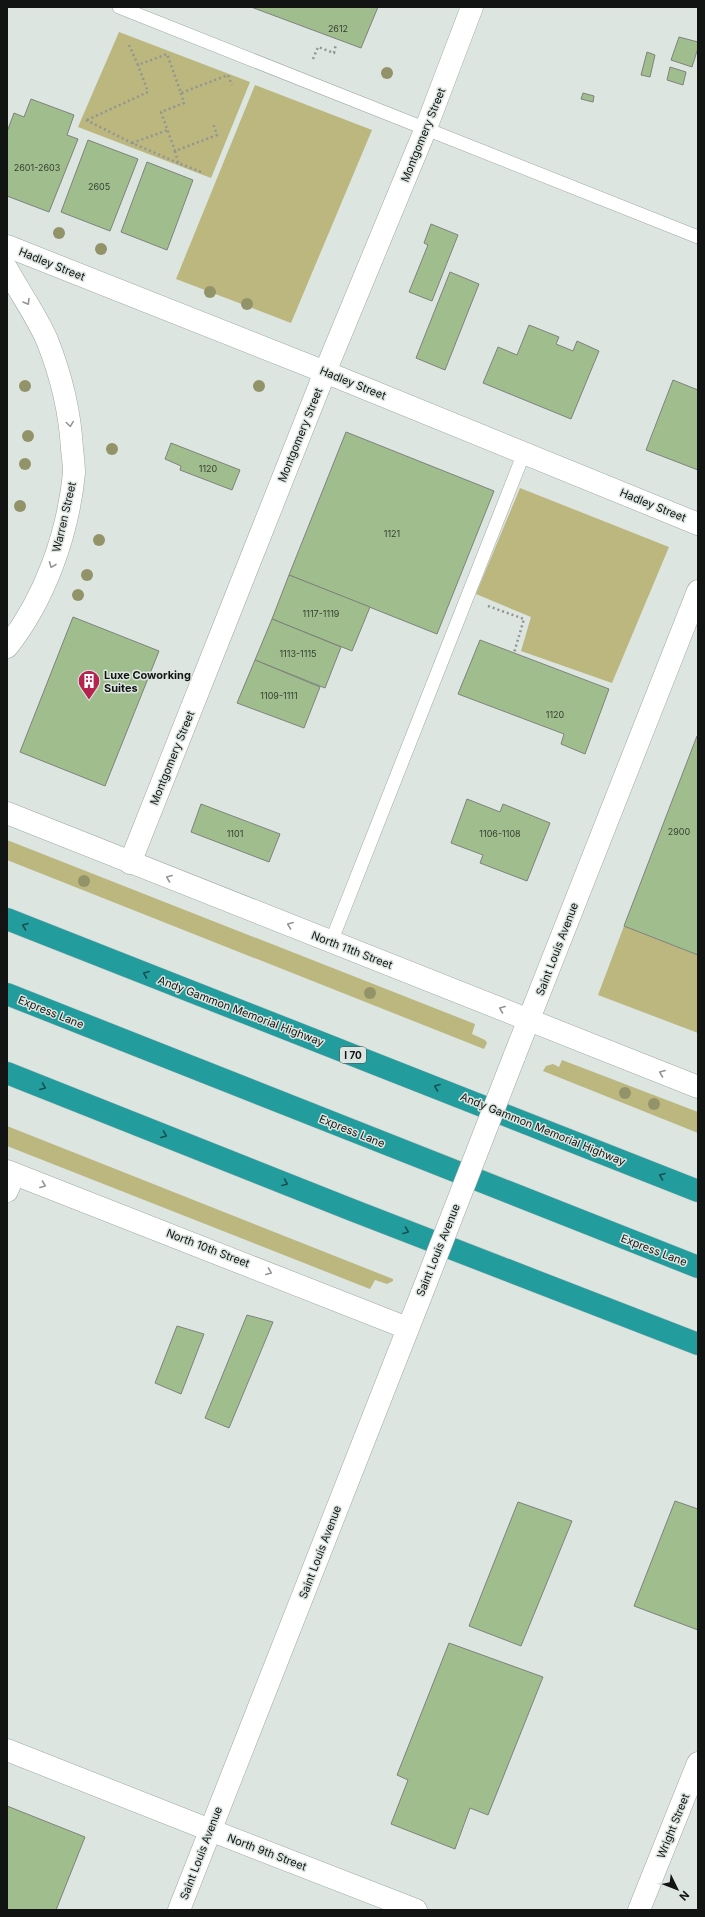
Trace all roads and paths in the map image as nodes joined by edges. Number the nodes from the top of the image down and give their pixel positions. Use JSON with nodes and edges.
{"nodes":[{"id":1,"x":119,"y":7,"type":"edge"},
{"id":2,"x":472,"y":7,"type":"edge"},
{"id":3,"x":336,"y":44,"type":"dead end"},
{"id":4,"x":129,"y":45,"type":"dead end"},
{"id":5,"x":138,"y":65,"type":"junction"},
{"id":6,"x":305,"y":80,"type":"junction"},
{"id":7,"x":232,"y":85,"type":"dead end"},
{"id":8,"x":182,"y":93,"type":"junction"},
{"id":9,"x":213,"y":123,"type":"dead end"},
{"id":10,"x":426,"y":128,"type":"junction"},
{"id":11,"x":168,"y":130,"type":"junction"},
{"id":12,"x":132,"y":143,"type":"junction"},
{"id":13,"x":175,"y":151,"type":"junction"},
{"id":14,"x":178,"y":163,"type":"junction"},
{"id":15,"x":204,"y":173,"type":"dead end"},
{"id":16,"x":698,"y":237,"type":"edge"},
{"id":17,"x":7,"y":246,"type":"edge"},
{"id":18,"x":7,"y":269,"type":"edge"},
{"id":19,"x":325,"y":372,"type":"junction"},
{"id":20,"x":524,"y":453,"type":"junction"},
{"id":21,"x":698,"y":524,"type":"edge"},
{"id":22,"x":698,"y":590,"type":"edge"},
{"id":23,"x":467,"y":598,"type":"junction"},
{"id":24,"x":7,"y":647,"type":"edge"},
{"id":25,"x":514,"y":653,"type":"dead end"},
{"id":26,"x":7,"y":813,"type":"edge"},
{"id":27,"x":130,"y":863,"type":"junction"},
{"id":28,"x":7,"y":919,"type":"edge"},
{"id":29,"x":331,"y":942,"type":"junction"},
{"id":30,"x":7,"y":994,"type":"edge"},
{"id":31,"x":530,"y":1020,"type":"junction"},
{"id":32,"x":7,"y":1073,"type":"edge"},
{"id":33,"x":698,"y":1087,"type":"edge"},
{"id":34,"x":9,"y":1178,"type":"edge"},
{"id":35,"x":698,"y":1191,"type":"edge"},
{"id":36,"x":698,"y":1267,"type":"edge"},
{"id":37,"x":407,"y":1328,"type":"junction"},
{"id":38,"x":698,"y":1344,"type":"edge"},
{"id":39,"x":7,"y":1750,"type":"edge"},
{"id":40,"x":698,"y":1763,"type":"edge"},
{"id":41,"x":210,"y":1830,"type":"junction"},
{"id":42,"x":179,"y":1910,"type":"edge"},
{"id":43,"x":416,"y":1910,"type":"edge"},
{"id":44,"x":639,"y":1910,"type":"edge"}],
"edges":[{"from":1,"to":6,"type":"lane"},
{"from":2,"to":10,"type":"street","name":"Montgomery Street"},
{"from":3,"to":6,"type":"path"},
{"from":4,"to":5,"type":"path"},
{"from":5,"to":8,"type":"path"},
{"from":5,"to":12,"type":"path"},
{"from":6,"to":10,"type":"lane"},
{"from":7,"to":8,"type":"path"},
{"from":8,"to":11,"type":"path"},
{"from":9,"to":13,"type":"path"},
{"from":10,"to":16,"type":"lane"},
{"from":10,"to":19,"type":"street","name":"Montgomery Street"},
{"from":11,"to":12,"type":"path"},
{"from":11,"to":13,"type":"path"},
{"from":12,"to":14,"type":"path"},
{"from":13,"to":14,"type":"path"},
{"from":14,"to":15,"type":"path"},
{"from":17,"to":19,"type":"street","name":"Hadley Street"},
{"from":18,"to":24,"type":"street","name":"Warren Street","one_way":true},
{"from":19,"to":20,"type":"street","name":"Hadley Street"},
{"from":19,"to":27,"type":"street","name":"Montgomery Street"},
{"from":20,"to":21,"type":"street","name":"Hadley Street"},
{"from":20,"to":23,"type":"lane"},
{"from":22,"to":31,"type":"street","name":"Saint Louis Avenue"},
{"from":23,"to":25,"type":"path"},
{"from":23,"to":29,"type":"lane"},
{"from":26,"to":27,"type":"street","name":"North 11th Street"},
{"from":29,"to":27,"type":"street","name":"North 11th Street","one_way":true},
{"from":35,"to":28,"type":"highway","name":"Andy Gammon Memorial Highway","number":"I 70","one_way":true},
{"from":31,"to":29,"type":"street","name":"North 11th Street","one_way":true},
{"from":30,"to":36,"type":"highway","name":"Express Lane"},
{"from":33,"to":31,"type":"street","name":"North 11th Street","one_way":true},
{"from":31,"to":37,"type":"street","name":"Saint Louis Avenue","bridge":true},
{"from":32,"to":38,"type":"highway","one_way":true},
{"from":34,"to":37,"type":"street","name":"North 10th Street","one_way":true},
{"from":37,"to":41,"type":"street","name":"Saint Louis Avenue"},
{"from":39,"to":41,"type":"street","name":"North 9th Street"},
{"from":40,"to":44,"type":"street","name":"Wright Street"},
{"from":41,"to":42,"type":"street","name":"Saint Louis Avenue"},
{"from":41,"to":43,"type":"street","name":"North 9th Street"}]}
